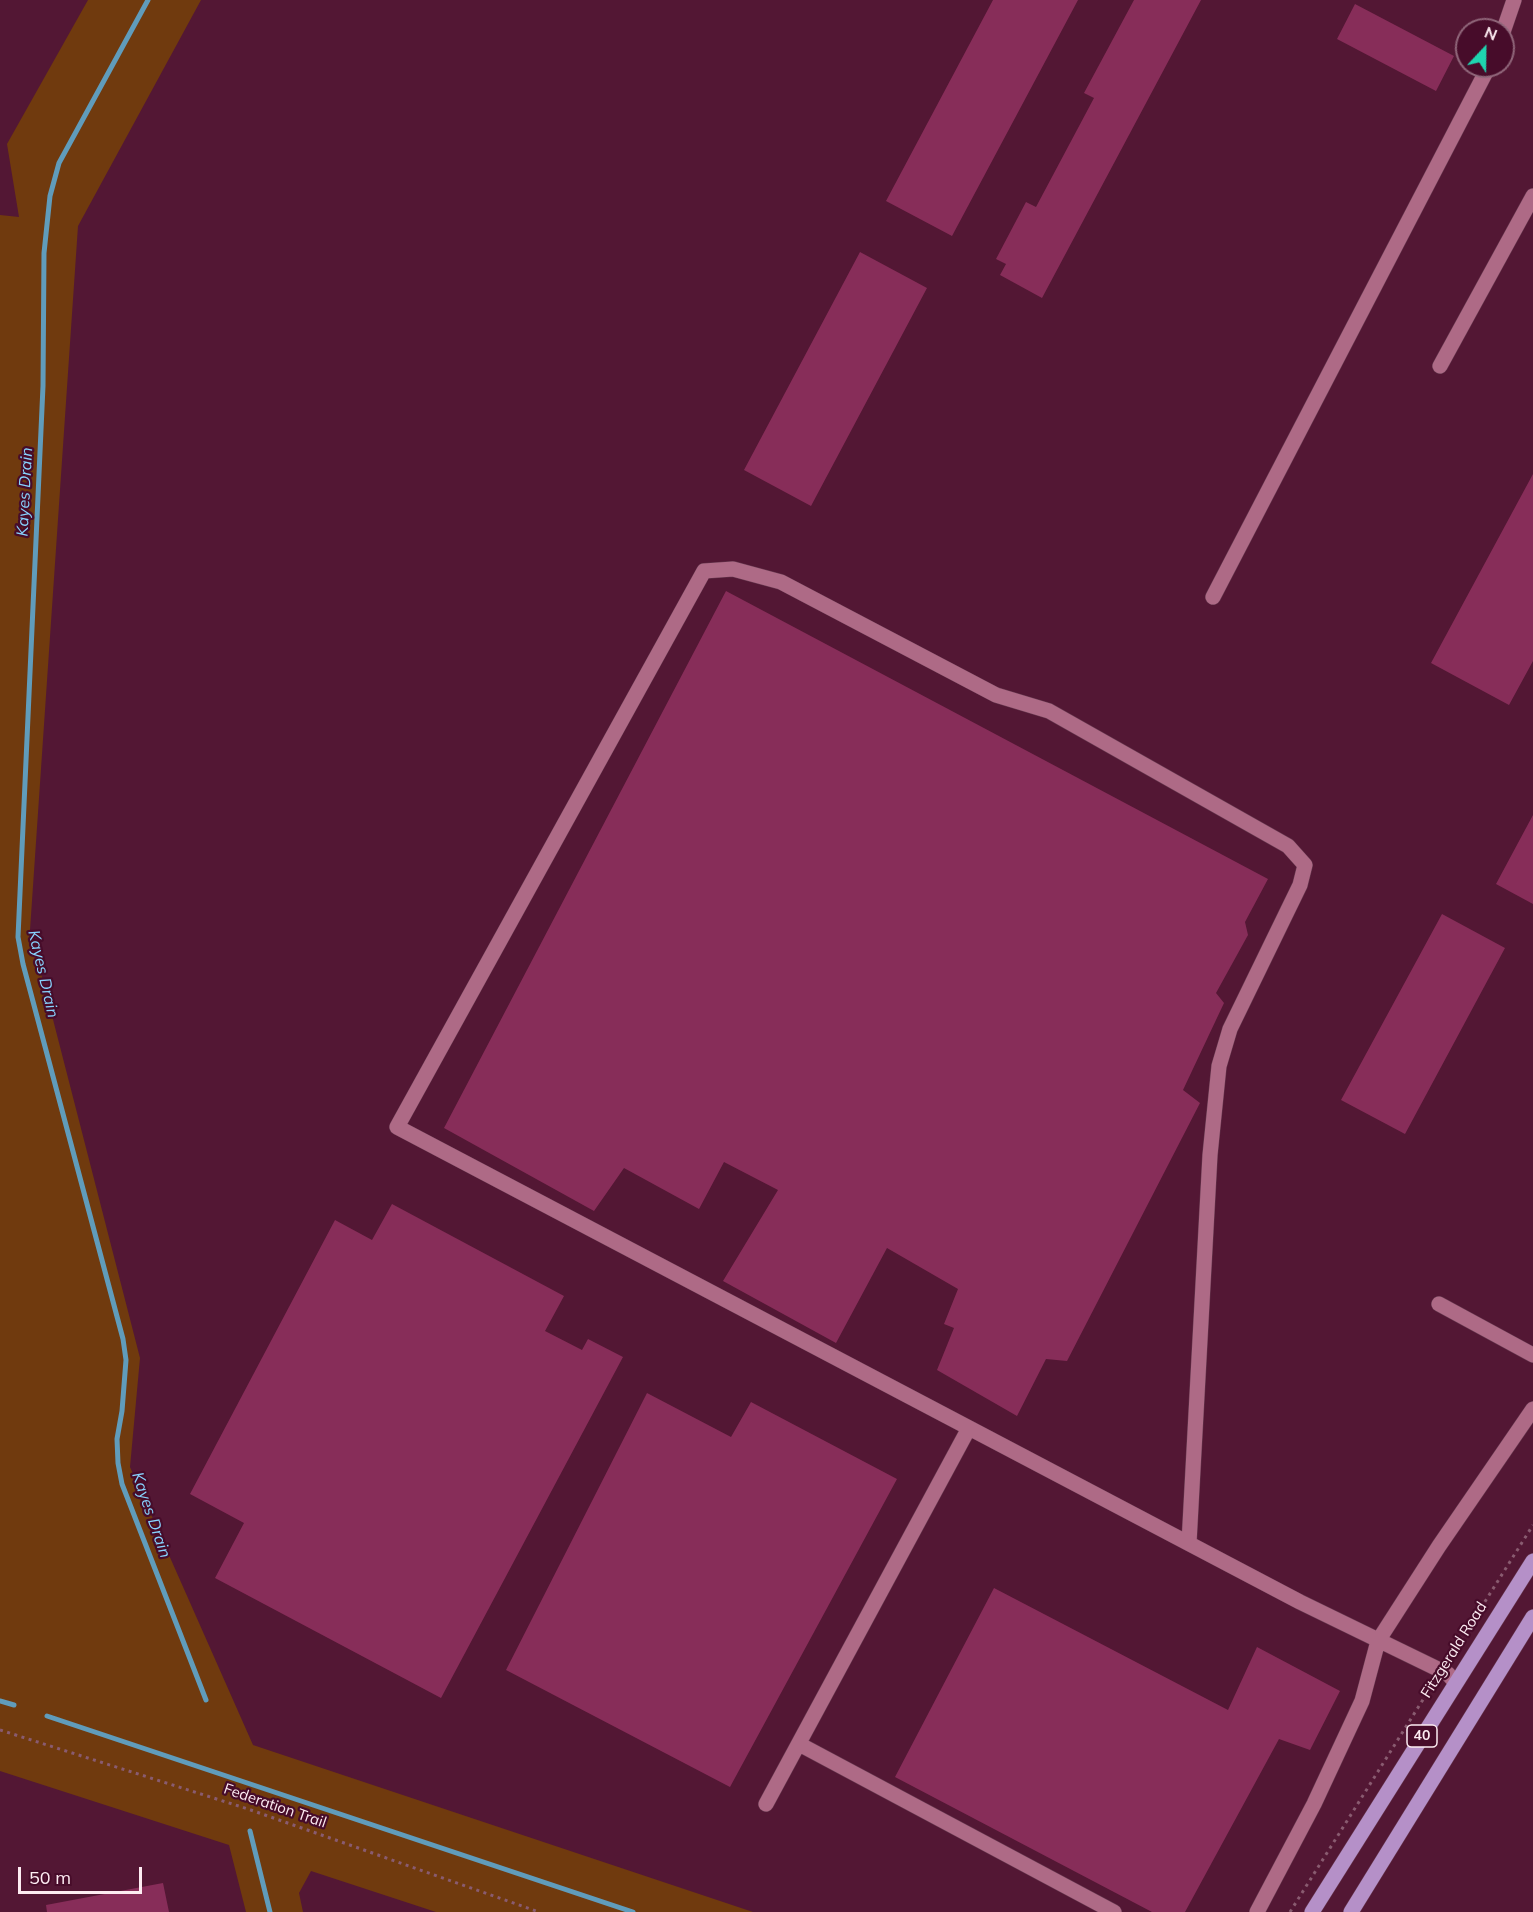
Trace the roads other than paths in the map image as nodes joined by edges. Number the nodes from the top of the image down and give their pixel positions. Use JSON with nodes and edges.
{"nodes":[{"id":1,"x":1514,"y":0,"type":"edge"},
{"id":2,"x":1508,"y":18,"type":"edge"},
{"id":3,"x":1483,"y":78,"type":"edge"},
{"id":4,"x":1533,"y":196,"type":"edge"},
{"id":5,"x":1440,"y":366,"type":"dead end"},
{"id":6,"x":1213,"y":597,"type":"dead end"},
{"id":7,"x":1439,"y":1304,"type":"dead end"},
{"id":8,"x":1533,"y":1355,"type":"edge"},
{"id":9,"x":1533,"y":1409,"type":"edge"},
{"id":10,"x":969,"y":1428,"type":"junction"},
{"id":11,"x":1190,"y":1543,"type":"junction"},
{"id":12,"x":1533,"y":1561,"type":"edge"},
{"id":13,"x":1533,"y":1617,"type":"edge"},
{"id":14,"x":1378,"y":1641,"type":"junction"},
{"id":15,"x":1455,"y":1682,"type":"junction"},
{"id":16,"x":799,"y":1744,"type":"junction"},
{"id":17,"x":766,"y":1804,"type":"dead end"},
{"id":18,"x":1114,"y":1912,"type":"edge"},
{"id":19,"x":1257,"y":1912,"type":"edge"},
{"id":20,"x":1312,"y":1912,"type":"edge"},
{"id":21,"x":1351,"y":1912,"type":"edge"}],
"edges":[{"from":1,"to":2,"type":"lane"},
{"from":3,"to":6,"type":"lane"},
{"from":4,"to":5,"type":"lane"},
{"from":7,"to":8,"type":"lane"},
{"from":9,"to":14,"type":"lane"},
{"from":10,"to":11,"type":"lane"},
{"from":10,"to":11,"type":"lane"},
{"from":10,"to":16,"type":"lane"},
{"from":11,"to":14,"type":"lane"},
{"from":12,"to":15,"type":"main road","name":"Fitzgerald Road","number":"40"},
{"from":13,"to":21,"type":"main road","number":"40"},
{"from":14,"to":15,"type":"lane"},
{"from":14,"to":19,"type":"lane"},
{"from":15,"to":20,"type":"main road","name":"Fitzgerald Road","number":"40"},
{"from":16,"to":17,"type":"lane"},
{"from":16,"to":18,"type":"lane"}]}
